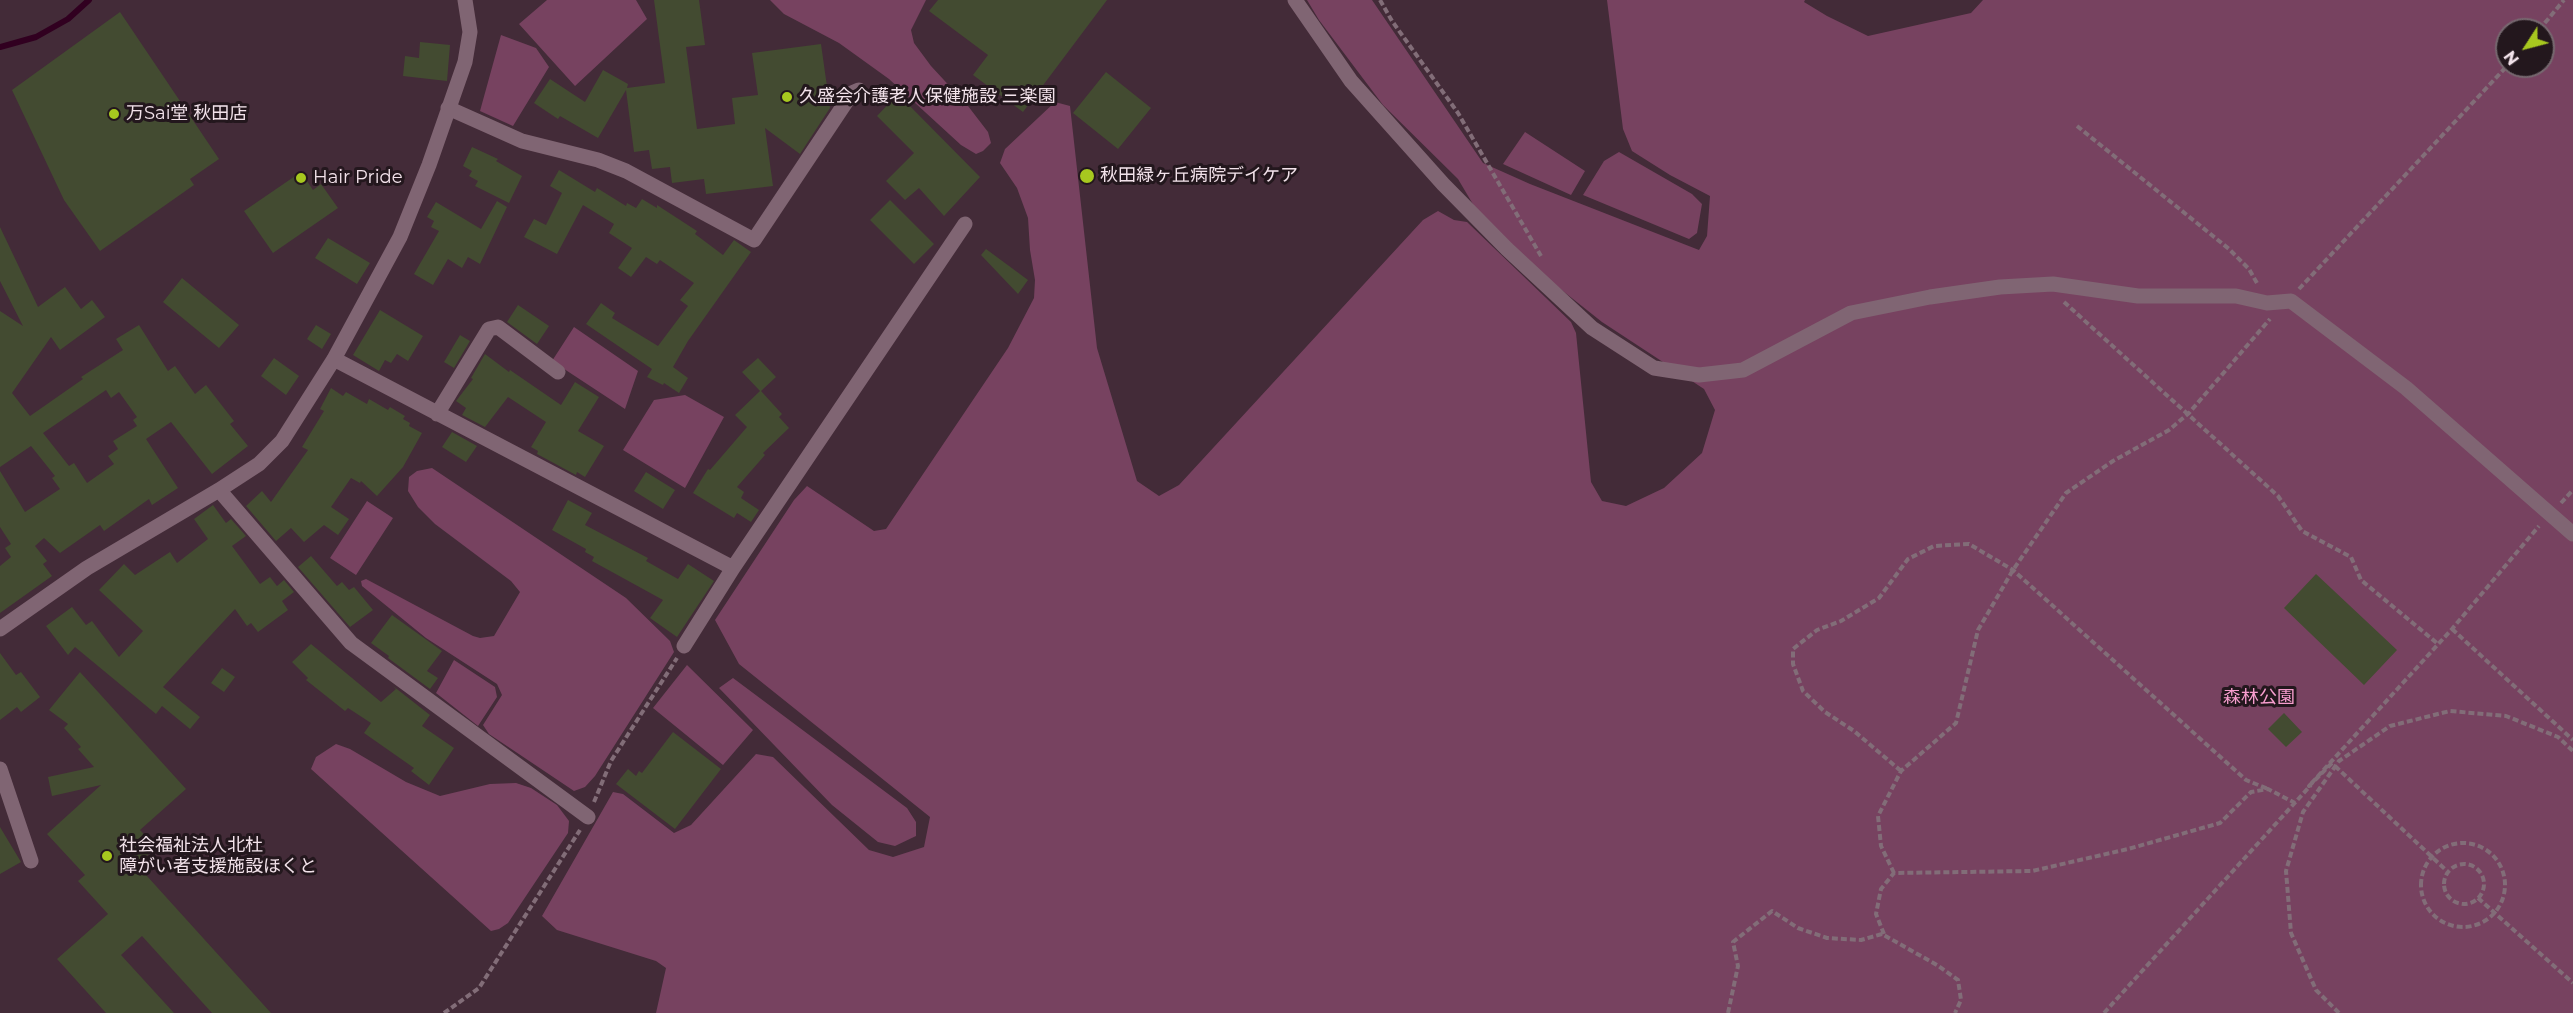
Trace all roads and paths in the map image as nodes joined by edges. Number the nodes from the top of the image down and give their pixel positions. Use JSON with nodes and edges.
{"nodes":[{"id":1,"x":465,"y":0,"type":"edge"},
{"id":2,"x":1295,"y":0,"type":"edge"},
{"id":3,"x":1380,"y":0,"type":"edge"},
{"id":4,"x":2564,"y":0,"type":"edge"},
{"id":5,"x":2549,"y":18,"type":"edge"},
{"id":6,"x":2496,"y":78,"type":"edge"},
{"id":7,"x":859,"y":90,"type":"dead end"},
{"id":8,"x":448,"y":108,"type":"junction"},
{"id":9,"x":2077,"y":126,"type":"dead end"},
{"id":10,"x":965,"y":224,"type":"dead end"},
{"id":11,"x":1542,"y":258,"type":"dead end"},
{"id":12,"x":2053,"y":284,"type":"junction"},
{"id":13,"x":2288,"y":301,"type":"junction"},
{"id":14,"x":2267,"y":303,"type":"junction"},
{"id":15,"x":334,"y":359,"type":"junction"},
{"id":16,"x":558,"y":372,"type":"dead end"},
{"id":17,"x":2189,"y":413,"type":"junction"},
{"id":18,"x":437,"y":414,"type":"junction"},
{"id":19,"x":219,"y":490,"type":"junction"},
{"id":20,"x":2550,"y":514,"type":"junction"},
{"id":21,"x":2573,"y":534,"type":"edge"},
{"id":22,"x":733,"y":568,"type":"junction"},
{"id":23,"x":2013,"y":570,"type":"junction"},
{"id":24,"x":0,"y":629,"type":"edge"},
{"id":25,"x":2452,"y":629,"type":"junction"},
{"id":26,"x":2438,"y":644,"type":"junction"},
{"id":27,"x":684,"y":646,"type":"joint"},
{"id":28,"x":2573,"y":740,"type":"edge"},
{"id":29,"x":2573,"y":750,"type":"edge"},
{"id":30,"x":2334,"y":765,"type":"junction"},
{"id":31,"x":0,"y":769,"type":"edge"},
{"id":32,"x":1901,"y":771,"type":"junction"},
{"id":33,"x":2268,"y":789,"type":"junction"},
{"id":34,"x":2295,"y":803,"type":"junction"},
{"id":35,"x":588,"y":818,"type":"junction"},
{"id":36,"x":2432,"y":857,"type":"junction"},
{"id":37,"x":31,"y":861,"type":"dead end"},
{"id":38,"x":2448,"y":872,"type":"junction"},
{"id":39,"x":1894,"y":873,"type":"junction"},
{"id":40,"x":2478,"y":898,"type":"junction"},
{"id":41,"x":2494,"y":914,"type":"junction"},
{"id":42,"x":1884,"y":934,"type":"junction"},
{"id":43,"x":2573,"y":983,"type":"edge"},
{"id":44,"x":444,"y":1013,"type":"edge"},
{"id":45,"x":1728,"y":1013,"type":"edge"},
{"id":46,"x":1955,"y":1013,"type":"edge"},
{"id":47,"x":2104,"y":1013,"type":"edge"},
{"id":48,"x":2339,"y":1013,"type":"edge"}],
"edges":[{"from":1,"to":8,"type":"street"},
{"from":2,"to":12,"type":"street"},
{"from":3,"to":11,"type":"path"},
{"from":4,"to":5,"type":"path"},
{"from":6,"to":13,"type":"path"},
{"from":7,"to":8,"type":"street"},
{"from":8,"to":15,"type":"street"},
{"from":9,"to":14,"type":"path"},
{"from":10,"to":22,"type":"street"},
{"from":12,"to":14,"type":"street"},
{"from":12,"to":17,"type":"path"},
{"from":13,"to":14,"type":"street"},
{"from":13,"to":17,"type":"path"},
{"from":13,"to":20,"type":"street"},
{"from":15,"to":18,"type":"street"},
{"from":15,"to":19,"type":"street"},
{"from":16,"to":18,"type":"street"},
{"from":17,"to":23,"type":"path"},
{"from":17,"to":26,"type":"path"},
{"from":18,"to":22,"type":"street"},
{"from":19,"to":24,"type":"street"},
{"from":19,"to":35,"type":"street"},
{"from":20,"to":21,"type":"street"},
{"from":20,"to":25,"type":"path"},
{"from":22,"to":27,"type":"street"},
{"from":23,"to":32,"type":"path"},
{"from":23,"to":32,"type":"path"},
{"from":23,"to":33,"type":"path"},
{"from":25,"to":26,"type":"path"},
{"from":25,"to":28,"type":"path"},
{"from":26,"to":30,"type":"path"},
{"from":27,"to":35,"type":"path"},
{"from":29,"to":30,"type":"path"},
{"from":30,"to":34,"type":"path"},
{"from":30,"to":36,"type":"path"},
{"from":30,"to":48,"type":"path"},
{"from":31,"to":37,"type":"street"},
{"from":32,"to":39,"type":"path"},
{"from":33,"to":34,"type":"path"},
{"from":33,"to":39,"type":"path"},
{"from":34,"to":47,"type":"path"},
{"from":35,"to":44,"type":"path"},
{"from":36,"to":38,"type":"path"},
{"from":36,"to":41,"type":"path"},
{"from":36,"to":41,"type":"path"},
{"from":38,"to":40,"type":"path"},
{"from":38,"to":40,"type":"path"},
{"from":39,"to":42,"type":"path"},
{"from":40,"to":41,"type":"path"},
{"from":41,"to":43,"type":"path"},
{"from":42,"to":45,"type":"path"},
{"from":42,"to":46,"type":"path"}]}
